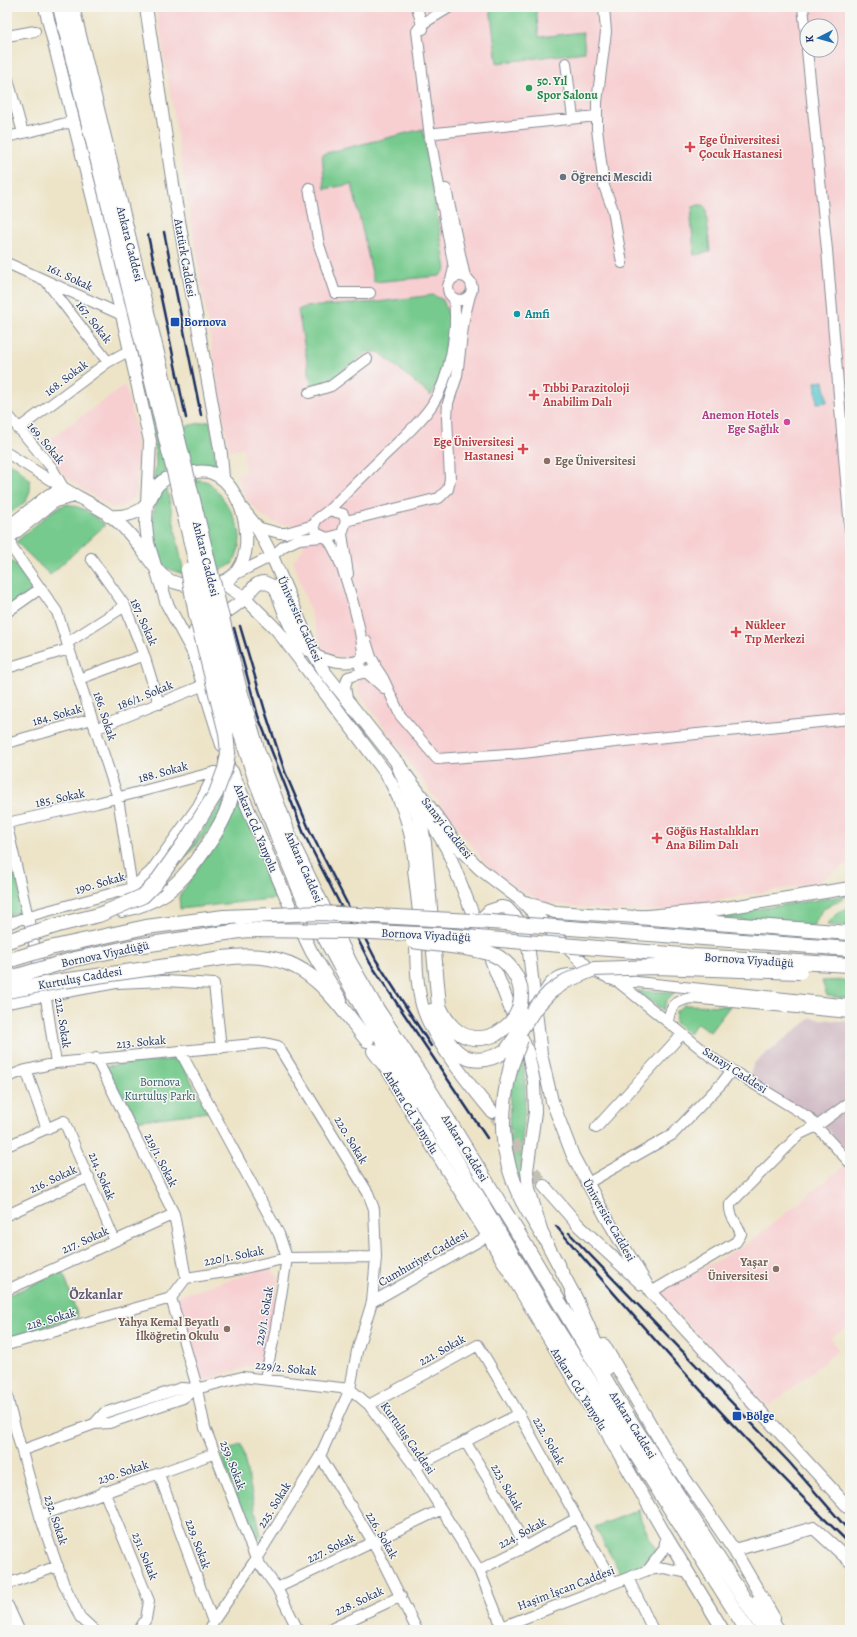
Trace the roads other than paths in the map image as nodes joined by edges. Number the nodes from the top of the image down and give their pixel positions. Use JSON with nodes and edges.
{"nodes":[{"id":1,"x":45,"y":7,"type":"edge"},
{"id":2,"x":60,"y":7,"type":"edge"},
{"id":3,"x":72,"y":7,"type":"edge"},
{"id":4,"x":146,"y":7,"type":"edge"},
{"id":5,"x":417,"y":7,"type":"edge"},
{"id":6,"x":450,"y":7,"type":"edge"},
{"id":7,"x":604,"y":7,"type":"edge"},
{"id":8,"x":803,"y":7,"type":"edge"},
{"id":9,"x":804,"y":18,"type":"edge"},
{"id":10,"x":422,"y":24,"type":"junction"},
{"id":11,"x":35,"y":30,"type":"dead end"},
{"id":12,"x":7,"y":36,"type":"edge"},
{"id":13,"x":809,"y":58,"type":"edge"},
{"id":14,"x":566,"y":63,"type":"dead end"},
{"id":15,"x":7,"y":76,"type":"edge"},
{"id":16,"x":597,"y":116,"type":"junction"},
{"id":17,"x":573,"y":118,"type":"junction"},
{"id":18,"x":75,"y":124,"type":"junction"},
{"id":19,"x":23,"y":133,"type":"junction"},
{"id":20,"x":436,"y":133,"type":"junction"},
{"id":21,"x":7,"y":136,"type":"edge"},
{"id":22,"x":309,"y":188,"type":"dead end"},
{"id":23,"x":7,"y":263,"type":"edge"},
{"id":24,"x":622,"y":263,"type":"dead end"},
{"id":25,"x":465,"y":277,"type":"junction"},
{"id":26,"x":45,"y":280,"type":"junction"},
{"id":27,"x":451,"y":280,"type":"junction"},
{"id":28,"x":370,"y":293,"type":"dead end"},
{"id":29,"x":470,"y":295,"type":"junction"},
{"id":30,"x":454,"y":299,"type":"junction"},
{"id":31,"x":122,"y":315,"type":"junction"},
{"id":32,"x":130,"y":350,"type":"junction"},
{"id":33,"x":367,"y":359,"type":"dead end"},
{"id":34,"x":108,"y":362,"type":"junction"},
{"id":35,"x":309,"y":393,"type":"dead end"},
{"id":36,"x":7,"y":414,"type":"edge"},
{"id":37,"x":18,"y":430,"type":"junction"},
{"id":38,"x":7,"y":453,"type":"edge"},
{"id":39,"x":223,"y":478,"type":"junction"},
{"id":40,"x":64,"y":489,"type":"junction"},
{"id":41,"x":75,"y":496,"type":"junction"},
{"id":42,"x":180,"y":496,"type":"junction"},
{"id":43,"x":148,"y":503,"type":"junction"},
{"id":44,"x":240,"y":506,"type":"junction"},
{"id":45,"x":329,"y":510,"type":"junction"},
{"id":46,"x":108,"y":516,"type":"junction"},
{"id":47,"x":346,"y":521,"type":"junction"},
{"id":48,"x":314,"y":525,"type":"junction"},
{"id":49,"x":257,"y":527,"type":"junction"},
{"id":50,"x":850,"y":529,"type":"edge"},
{"id":51,"x":342,"y":534,"type":"junction"},
{"id":52,"x":8,"y":535,"type":"edge"},
{"id":53,"x":324,"y":537,"type":"junction"},
{"id":54,"x":7,"y":556,"type":"edge"},
{"id":55,"x":272,"y":556,"type":"junction"},
{"id":56,"x":91,"y":558,"type":"dead end"},
{"id":57,"x":22,"y":564,"type":"junction"},
{"id":58,"x":154,"y":567,"type":"junction"},
{"id":59,"x":238,"y":573,"type":"junction"},
{"id":60,"x":221,"y":582,"type":"junction"},
{"id":61,"x":41,"y":588,"type":"junction"},
{"id":62,"x":248,"y":600,"type":"junction"},
{"id":63,"x":125,"y":606,"type":"junction"},
{"id":64,"x":7,"y":612,"type":"edge"},
{"id":65,"x":68,"y":646,"type":"junction"},
{"id":66,"x":193,"y":652,"type":"junction"},
{"id":67,"x":314,"y":654,"type":"junction"},
{"id":68,"x":144,"y":655,"type":"junction"},
{"id":69,"x":369,"y":661,"type":"junction"},
{"id":70,"x":7,"y":668,"type":"edge"},
{"id":71,"x":366,"y":672,"type":"junction"},
{"id":72,"x":79,"y":679,"type":"junction"},
{"id":73,"x":204,"y":685,"type":"junction"},
{"id":74,"x":391,"y":696,"type":"junction"},
{"id":75,"x":347,"y":699,"type":"junction"},
{"id":76,"x":159,"y":704,"type":"junction"},
{"id":77,"x":92,"y":719,"type":"junction"},
{"id":78,"x":850,"y":719,"type":"edge"},
{"id":79,"x":95,"y":729,"type":"junction"},
{"id":80,"x":7,"y":743,"type":"edge"},
{"id":81,"x":224,"y":748,"type":"junction"},
{"id":82,"x":398,"y":764,"type":"junction"},
{"id":83,"x":215,"y":772,"type":"joint"},
{"id":84,"x":118,"y":798,"type":"junction"},
{"id":85,"x":7,"y":824,"type":"edge"},
{"id":86,"x":286,"y":843,"type":"junction"},
{"id":87,"x":415,"y":869,"type":"junction"},
{"id":88,"x":132,"y":888,"type":"junction"},
{"id":89,"x":850,"y":888,"type":"edge"},
{"id":90,"x":522,"y":901,"type":"junction"},
{"id":91,"x":99,"y":915,"type":"junction"},
{"id":92,"x":29,"y":916,"type":"junction"},
{"id":93,"x":637,"y":917,"type":"junction"},
{"id":94,"x":7,"y":924,"type":"edge"},
{"id":95,"x":347,"y":930,"type":"junction"},
{"id":96,"x":850,"y":933,"type":"edge"},
{"id":97,"x":481,"y":934,"type":"junction"},
{"id":98,"x":7,"y":942,"type":"edge"},
{"id":99,"x":850,"y":949,"type":"edge"},
{"id":100,"x":7,"y":961,"type":"edge"},
{"id":101,"x":850,"y":965,"type":"edge"},
{"id":102,"x":850,"y":971,"type":"edge"},
{"id":103,"x":7,"y":979,"type":"edge"},
{"id":104,"x":616,"y":980,"type":"junction"},
{"id":105,"x":7,"y":991,"type":"edge"},
{"id":106,"x":46,"y":997,"type":"junction"},
{"id":107,"x":7,"y":1003,"type":"edge"},
{"id":108,"x":850,"y":1005,"type":"edge"},
{"id":109,"x":850,"y":1013,"type":"edge"},
{"id":110,"x":533,"y":1022,"type":"junction"},
{"id":111,"x":668,"y":1022,"type":"junction"},
{"id":112,"x":682,"y":1034,"type":"junction"},
{"id":113,"x":371,"y":1045,"type":"junction"},
{"id":114,"x":278,"y":1046,"type":"joint"},
{"id":115,"x":221,"y":1048,"type":"junction"},
{"id":116,"x":180,"y":1051,"type":"junction"},
{"id":117,"x":96,"y":1058,"type":"junction"},
{"id":118,"x":56,"y":1063,"type":"junction"},
{"id":119,"x":26,"y":1070,"type":"junction"},
{"id":120,"x":732,"y":1070,"type":"junction"},
{"id":121,"x":7,"y":1077,"type":"edge"},
{"id":122,"x":850,"y":1102,"type":"edge"},
{"id":123,"x":492,"y":1112,"type":"tunnel mouth"},
{"id":124,"x":817,"y":1126,"type":"junction"},
{"id":125,"x":596,"y":1128,"type":"dead end"},
{"id":126,"x":48,"y":1129,"type":"junction"},
{"id":127,"x":7,"y":1146,"type":"edge"},
{"id":128,"x":850,"y":1163,"type":"edge"},
{"id":129,"x":89,"y":1177,"type":"junction"},
{"id":130,"x":470,"y":1183,"type":"junction"},
{"id":131,"x":588,"y":1183,"type":"junction"},
{"id":132,"x":544,"y":1186,"type":"tunnel mouth"},
{"id":133,"x":174,"y":1214,"type":"junction"},
{"id":134,"x":7,"y":1215,"type":"edge"},
{"id":135,"x":488,"y":1236,"type":"junction"},
{"id":136,"x":543,"y":1236,"type":"junction"},
{"id":137,"x":115,"y":1241,"type":"junction"},
{"id":138,"x":376,"y":1257,"type":"junction"},
{"id":139,"x":287,"y":1258,"type":"junction"},
{"id":140,"x":186,"y":1278,"type":"junction"},
{"id":141,"x":7,"y":1290,"type":"edge"},
{"id":142,"x":651,"y":1292,"type":"junction"},
{"id":143,"x":573,"y":1294,"type":"junction"},
{"id":144,"x":171,"y":1298,"type":"junction"},
{"id":145,"x":372,"y":1302,"type":"junction"},
{"id":146,"x":551,"y":1320,"type":"junction"},
{"id":147,"x":7,"y":1346,"type":"edge"},
{"id":148,"x":265,"y":1378,"type":"junction"},
{"id":149,"x":196,"y":1389,"type":"junction"},
{"id":150,"x":350,"y":1389,"type":"junction"},
{"id":151,"x":7,"y":1394,"type":"edge"},
{"id":152,"x":369,"y":1405,"type":"junction"},
{"id":153,"x":9,"y":1410,"type":"edge"},
{"id":154,"x":519,"y":1414,"type":"junction"},
{"id":155,"x":465,"y":1441,"type":"junction"},
{"id":156,"x":615,"y":1446,"type":"junction"},
{"id":157,"x":23,"y":1450,"type":"junction"},
{"id":158,"x":214,"y":1453,"type":"junction"},
{"id":159,"x":320,"y":1456,"type":"junction"},
{"id":160,"x":415,"y":1467,"type":"junction"},
{"id":161,"x":159,"y":1474,"type":"junction"},
{"id":162,"x":673,"y":1487,"type":"junction"},
{"id":163,"x":104,"y":1491,"type":"junction"},
{"id":164,"x":850,"y":1509,"type":"edge"},
{"id":165,"x":440,"y":1510,"type":"junction"},
{"id":166,"x":40,"y":1516,"type":"junction"},
{"id":167,"x":577,"y":1518,"type":"junction"},
{"id":168,"x":699,"y":1528,"type":"junction"},
{"id":169,"x":666,"y":1536,"type":"junction"},
{"id":170,"x":373,"y":1542,"type":"junction"},
{"id":171,"x":525,"y":1547,"type":"junction"},
{"id":172,"x":734,"y":1550,"type":"junction"},
{"id":173,"x":256,"y":1558,"type":"junction"},
{"id":174,"x":850,"y":1561,"type":"edge"},
{"id":175,"x":58,"y":1566,"type":"junction"},
{"id":176,"x":479,"y":1570,"type":"junction"},
{"id":177,"x":648,"y":1570,"type":"junction"},
{"id":178,"x":689,"y":1573,"type":"junction"},
{"id":179,"x":628,"y":1578,"type":"junction"},
{"id":180,"x":613,"y":1583,"type":"junction"},
{"id":181,"x":7,"y":1584,"type":"edge"},
{"id":182,"x":277,"y":1588,"type":"junction"},
{"id":183,"x":401,"y":1596,"type":"junction"},
{"id":184,"x":7,"y":1606,"type":"edge"},
{"id":185,"x":211,"y":1626,"type":"edge"},
{"id":186,"x":498,"y":1628,"type":"edge"},
{"id":187,"x":18,"y":1630,"type":"edge"},
{"id":188,"x":94,"y":1630,"type":"edge"},
{"id":189,"x":139,"y":1630,"type":"edge"},
{"id":190,"x":298,"y":1630,"type":"edge"},
{"id":191,"x":329,"y":1630,"type":"edge"},
{"id":192,"x":417,"y":1630,"type":"edge"},
{"id":193,"x":653,"y":1630,"type":"edge"},
{"id":194,"x":723,"y":1630,"type":"edge"},
{"id":195,"x":747,"y":1630,"type":"edge"},
{"id":196,"x":764,"y":1630,"type":"edge"},
{"id":197,"x":780,"y":1630,"type":"edge"}],
"edges":[{"from":1,"to":18,"type":"main road","name":"Ankara Caddesi"},
{"from":2,"to":42,"type":"highway","name":"Ankara Caddesi","bridge":true},
{"from":3,"to":86,"type":"highway","name":"Ankara Caddesi","bridge":true},
{"from":4,"to":39,"type":"main road","name":"Atatürk Caddesi"},
{"from":5,"to":10,"type":"street"},
{"from":6,"to":10,"type":"street"},
{"from":7,"to":16,"type":"street"},
{"from":8,"to":9,"type":"street"},
{"from":10,"to":20,"type":"street"},
{"from":10,"to":27,"type":"street"},
{"from":11,"to":12,"type":"street"},
{"from":13,"to":50,"type":"street"},
{"from":14,"to":17,"type":"street"},
{"from":15,"to":19,"type":"street"},
{"from":16,"to":17,"type":"street"},
{"from":16,"to":24,"type":"street"},
{"from":17,"to":20,"type":"street"},
{"from":18,"to":19,"type":"street"},
{"from":18,"to":31,"type":"main road","name":"Ankara Caddesi"},
{"from":19,"to":21,"type":"street"},
{"from":20,"to":25,"type":"street"},
{"from":22,"to":28,"type":"street"},
{"from":23,"to":26,"type":"street","name":"161. Sokak"},
{"from":25,"to":27,"type":"street"},
{"from":25,"to":29,"type":"street"},
{"from":26,"to":31,"type":"street","name":"161. Sokak"},
{"from":26,"to":34,"type":"street","name":"167. Sokak"},
{"from":27,"to":30,"type":"street"},
{"from":29,"to":30,"type":"street"},
{"from":29,"to":47,"type":"street"},
{"from":30,"to":45,"type":"street"},
{"from":31,"to":32,"type":"main road","name":"Ankara Caddesi"},
{"from":32,"to":34,"type":"street","name":"168. Sokak"},
{"from":32,"to":43,"type":"main road","name":"Ankara Caddesi"},
{"from":33,"to":35,"type":"street"},
{"from":34,"to":37,"type":"street","name":"168. Sokak"},
{"from":36,"to":37,"type":"street","name":"169. Sokak"},
{"from":37,"to":40,"type":"street","name":"169. Sokak"},
{"from":38,"to":40,"type":"street"},
{"from":39,"to":43,"type":"main road"},
{"from":39,"to":44,"type":"main road"},
{"from":40,"to":41,"type":"main road"},
{"from":40,"to":52,"type":"main road"},
{"from":41,"to":46,"type":"main road"},
{"from":41,"to":52,"type":"main road"},
{"from":42,"to":86,"type":"highway","name":"Ankara Caddesi","bridge":true},
{"from":42,"to":91,"type":"highway","bridge":true},
{"from":43,"to":46,"type":"main road"},
{"from":43,"to":58,"type":"main road"},
{"from":44,"to":49,"type":"main road","name":"Üniversite Caddesi"},
{"from":44,"to":59,"type":"main road"},
{"from":45,"to":47,"type":"street"},
{"from":45,"to":48,"type":"street"},
{"from":46,"to":58,"type":"main road"},
{"from":47,"to":51,"type":"street"},
{"from":48,"to":49,"type":"street"},
{"from":48,"to":53,"type":"street"},
{"from":49,"to":55,"type":"main road","name":"Üniversite Caddesi"},
{"from":51,"to":53,"type":"street"},
{"from":51,"to":69,"type":"street"},
{"from":52,"to":57,"type":"street","name":"186. Sokak"},
{"from":53,"to":55,"type":"street"},
{"from":53,"to":69,"type":"street"},
{"from":54,"to":57,"type":"street","name":"186. Sokak"},
{"from":55,"to":59,"type":"street"},
{"from":55,"to":67,"type":"main road","name":"Üniversite Caddesi"},
{"from":56,"to":63,"type":"street","name":"187. Sokak"},
{"from":57,"to":61,"type":"street","name":"186. Sokak"},
{"from":58,"to":60,"type":"main road"},
{"from":58,"to":66,"type":"main road","name":"Ankara Cd. Yanyolu"},
{"from":59,"to":60,"type":"main road"},
{"from":60,"to":62,"type":"main road"},
{"from":61,"to":64,"type":"street"},
{"from":61,"to":65,"type":"street","name":"186. Sokak"},
{"from":62,"to":66,"type":"main road"},
{"from":62,"to":67,"type":"main road"},
{"from":62,"to":87,"type":"main road"},
{"from":63,"to":65,"type":"street"},
{"from":63,"to":68,"type":"street","name":"187. Sokak"},
{"from":65,"to":70,"type":"street"},
{"from":65,"to":72,"type":"street","name":"186. Sokak"},
{"from":66,"to":73,"type":"main road","name":"Ankara Cd. Yanyolu"},
{"from":67,"to":69,"type":"street"},
{"from":67,"to":75,"type":"main road","name":"Üniversite Caddesi"},
{"from":68,"to":72,"type":"street"},
{"from":68,"to":76,"type":"street","name":"187. Sokak"},
{"from":69,"to":71,"type":"street"},
{"from":69,"to":74,"type":"street"},
{"from":71,"to":74,"type":"street"},
{"from":71,"to":75,"type":"street"},
{"from":72,"to":77,"type":"street","name":"186. Sokak"},
{"from":73,"to":76,"type":"street","name":"186/1. Sokak"},
{"from":73,"to":81,"type":"main road","name":"Ankara Cd. Yanyolu"},
{"from":74,"to":78,"type":"street"},
{"from":75,"to":82,"type":"main road","name":"Üniversite Caddesi"},
{"from":76,"to":79,"type":"street","name":"186/1. Sokak"},
{"from":77,"to":79,"type":"street","name":"186. Sokak"},
{"from":77,"to":80,"type":"street","name":"184. Sokak"},
{"from":79,"to":84,"type":"street","name":"186. Sokak"},
{"from":81,"to":91,"type":"highway","bridge":true},
{"from":81,"to":113,"type":"main road","name":"Ankara Cd. Yanyolu"},
{"from":82,"to":90,"type":"main road","name":"Sanayi Caddesi"},
{"from":82,"to":95,"type":"highway","bridge":true},
{"from":82,"to":97,"type":"main road"},
{"from":83,"to":84,"type":"street","name":"188. Sokak"},
{"from":83,"to":88,"type":"street","name":"190. Sokak"},
{"from":84,"to":85,"type":"street","name":"185. Sokak"},
{"from":84,"to":88,"type":"street","name":"186. Sokak"},
{"from":85,"to":92,"type":"street","name":"212. Sokak"},
{"from":86,"to":130,"type":"highway","name":"Ankara Caddesi"},
{"from":86,"to":162,"type":"highway","name":"Ankara Caddesi"},
{"from":87,"to":110,"type":"highway","bridge":true},
{"from":87,"to":123,"type":"main road"},
{"from":88,"to":92,"type":"street","name":"190. Sokak"},
{"from":89,"to":93,"type":"main road"},
{"from":90,"to":93,"type":"main road"},
{"from":90,"to":104,"type":"main road"},
{"from":91,"to":98,"type":"highway","bridge":true},
{"from":92,"to":94,"type":"street","name":"190. Sokak"},
{"from":92,"to":106,"type":"street","name":"212. Sokak"},
{"from":93,"to":96,"type":"highway"},
{"from":95,"to":101,"type":"highway","name":"Bornova Viyadüğü","bridge":true},
{"from":95,"to":103,"type":"highway","name":"Bornova Viyadüğü","bridge":true},
{"from":97,"to":110,"type":"main road","name":"Üniversite Caddesi"},
{"from":97,"to":136,"type":"main road"},
{"from":99,"to":100,"type":"highway","name":"Bornova Viyadüğü","bridge":true},
{"from":102,"to":110,"type":"highway","bridge":true},
{"from":104,"to":108,"type":"street"},
{"from":104,"to":110,"type":"street"},
{"from":104,"to":111,"type":"street","name":"Sanayi Caddesi"},
{"from":105,"to":113,"type":"highway","bridge":true},
{"from":106,"to":107,"type":"street","name":"Kurtuluş Caddesi"},
{"from":106,"to":115,"type":"street","name":"Kurtuluş Caddesi"},
{"from":106,"to":118,"type":"street","name":"212. Sokak"},
{"from":109,"to":111,"type":"street"},
{"from":110,"to":131,"type":"main road","name":"Üniversite Caddesi"},
{"from":110,"to":136,"type":"highway","bridge":true},
{"from":111,"to":112,"type":"street","name":"Sanayi Caddesi"},
{"from":112,"to":120,"type":"street","name":"Sanayi Caddesi"},
{"from":112,"to":125,"type":"street"},
{"from":113,"to":130,"type":"highway"},
{"from":113,"to":135,"type":"main road","name":"Ankara Cd. Yanyolu"},
{"from":114,"to":115,"type":"street","name":"213. Sokak"},
{"from":114,"to":138,"type":"street","name":"220. Sokak"},
{"from":115,"to":116,"type":"street","name":"213. Sokak"},
{"from":116,"to":117,"type":"street","name":"213. Sokak"},
{"from":116,"to":139,"type":"street"},
{"from":117,"to":118,"type":"street","name":"213. Sokak"},
{"from":117,"to":133,"type":"street","name":"219/1. Sokak"},
{"from":118,"to":119,"type":"street","name":"213. Sokak"},
{"from":119,"to":121,"type":"street","name":"213. Sokak"},
{"from":119,"to":126,"type":"street"},
{"from":120,"to":124,"type":"street","name":"Sanayi Caddesi"},
{"from":120,"to":131,"type":"street"},
{"from":122,"to":124,"type":"street"},
{"from":124,"to":128,"type":"street","name":"Sanayi Caddesi"},
{"from":124,"to":142,"type":"street"},
{"from":126,"to":127,"type":"street"},
{"from":126,"to":129,"type":"street","name":"214. Sokak"},
{"from":129,"to":134,"type":"street","name":"216. Sokak"},
{"from":129,"to":137,"type":"street","name":"214. Sokak"},
{"from":130,"to":146,"type":"highway","name":"Ankara Caddesi"},
{"from":131,"to":142,"type":"main road","name":"Üniversite Caddesi"},
{"from":132,"to":142,"type":"main road"},
{"from":133,"to":137,"type":"street","name":"217. Sokak"},
{"from":133,"to":140,"type":"street","name":"219/1. Sokak"},
{"from":135,"to":145,"type":"street","name":"Cumhuriyet Caddesi"},
{"from":135,"to":156,"type":"main road","name":"Ankara Cd. Yanyolu"},
{"from":136,"to":143,"type":"main road"},
{"from":137,"to":141,"type":"street","name":"217. Sokak"},
{"from":138,"to":139,"type":"street","name":"220/1. Sokak"},
{"from":138,"to":145,"type":"street"},
{"from":139,"to":140,"type":"street","name":"220/1. Sokak"},
{"from":139,"to":148,"type":"street","name":"229/1. Sokak"},
{"from":140,"to":144,"type":"street"},
{"from":142,"to":164,"type":"main road","name":"Üniversite Caddesi"},
{"from":143,"to":162,"type":"highway"},
{"from":143,"to":172,"type":"main road"},
{"from":144,"to":147,"type":"street","name":"218. Sokak"},
{"from":144,"to":149,"type":"street","name":"259. Sokak"},
{"from":145,"to":150,"type":"street"},
{"from":146,"to":156,"type":"highway"},
{"from":146,"to":195,"type":"highway","name":"Ankara Caddesi"},
{"from":148,"to":149,"type":"street","name":"229/2. Sokak"},
{"from":148,"to":150,"type":"street","name":"229/2. Sokak"},
{"from":149,"to":157,"type":"street","name":"229/2. Sokak"},
{"from":149,"to":158,"type":"street","name":"259. Sokak"},
{"from":150,"to":152,"type":"street","name":"Kurtuluş Caddesi"},
{"from":150,"to":159,"type":"street","name":"225. Sokak"},
{"from":151,"to":153,"type":"street","name":"232. Sokak"},
{"from":152,"to":154,"type":"street","name":"221. Sokak"},
{"from":152,"to":160,"type":"street","name":"Kurtuluş Caddesi"},
{"from":153,"to":157,"type":"street","name":"232. Sokak"},
{"from":154,"to":155,"type":"street","name":"222. Sokak"},
{"from":154,"to":167,"type":"street","name":"222. Sokak"},
{"from":155,"to":160,"type":"street","name":"222. Sokak"},
{"from":155,"to":171,"type":"street","name":"223. Sokak"},
{"from":156,"to":169,"type":"main road","name":"Ankara Cd. Yanyolu"},
{"from":157,"to":166,"type":"street","name":"232. Sokak"},
{"from":158,"to":161,"type":"street","name":"230. Sokak"},
{"from":158,"to":173,"type":"street","name":"259. Sokak"},
{"from":159,"to":170,"type":"street","name":"226. Sokak"},
{"from":159,"to":173,"type":"street","name":"225. Sokak"},
{"from":160,"to":165,"type":"street","name":"Kurtuluş Caddesi"},
{"from":161,"to":163,"type":"street","name":"230. Sokak"},
{"from":161,"to":185,"type":"street","name":"229. Sokak"},
{"from":162,"to":168,"type":"highway","name":"Ankara Caddesi"},
{"from":163,"to":166,"type":"street","name":"230. Sokak"},
{"from":163,"to":189,"type":"street","name":"231. Sokak"},
{"from":165,"to":170,"type":"street","name":"227. Sokak"},
{"from":165,"to":176,"type":"street","name":"Kurtuluş Caddesi"},
{"from":166,"to":175,"type":"street","name":"232. Sokak"},
{"from":167,"to":171,"type":"street","name":"224. Sokak"},
{"from":167,"to":180,"type":"street","name":"222. Sokak"},
{"from":168,"to":196,"type":"highway","name":"Ankara Caddesi"},
{"from":168,"to":197,"type":"highway"},
{"from":169,"to":177,"type":"street"},
{"from":169,"to":178,"type":"main road","name":"Ankara Cd. Yanyolu"},
{"from":170,"to":182,"type":"street","name":"227. Sokak"},
{"from":170,"to":183,"type":"street","name":"226. Sokak"},
{"from":171,"to":176,"type":"street","name":"224. Sokak"},
{"from":172,"to":174,"type":"main road"},
{"from":172,"to":197,"type":"main road"},
{"from":173,"to":182,"type":"street","name":"259. Sokak"},
{"from":173,"to":185,"type":"street","name":"225. Sokak"},
{"from":175,"to":181,"type":"street"},
{"from":175,"to":188,"type":"street","name":"232. Sokak"},
{"from":176,"to":186,"type":"street","name":"Kurtuluş Caddesi"},
{"from":177,"to":178,"type":"street"},
{"from":177,"to":179,"type":"street","name":"Haşim İşcan Caddesi"},
{"from":178,"to":194,"type":"main road","name":"Ankara Cd. Yanyolu"},
{"from":179,"to":180,"type":"street","name":"Haşim İşcan Caddesi"},
{"from":179,"to":193,"type":"street"},
{"from":180,"to":186,"type":"street","name":"Haşim İşcan Caddesi"},
{"from":182,"to":190,"type":"street","name":"259. Sokak"},
{"from":183,"to":191,"type":"street","name":"228. Sokak"},
{"from":183,"to":192,"type":"street","name":"226. Sokak"},
{"from":184,"to":187,"type":"main road"}]}
